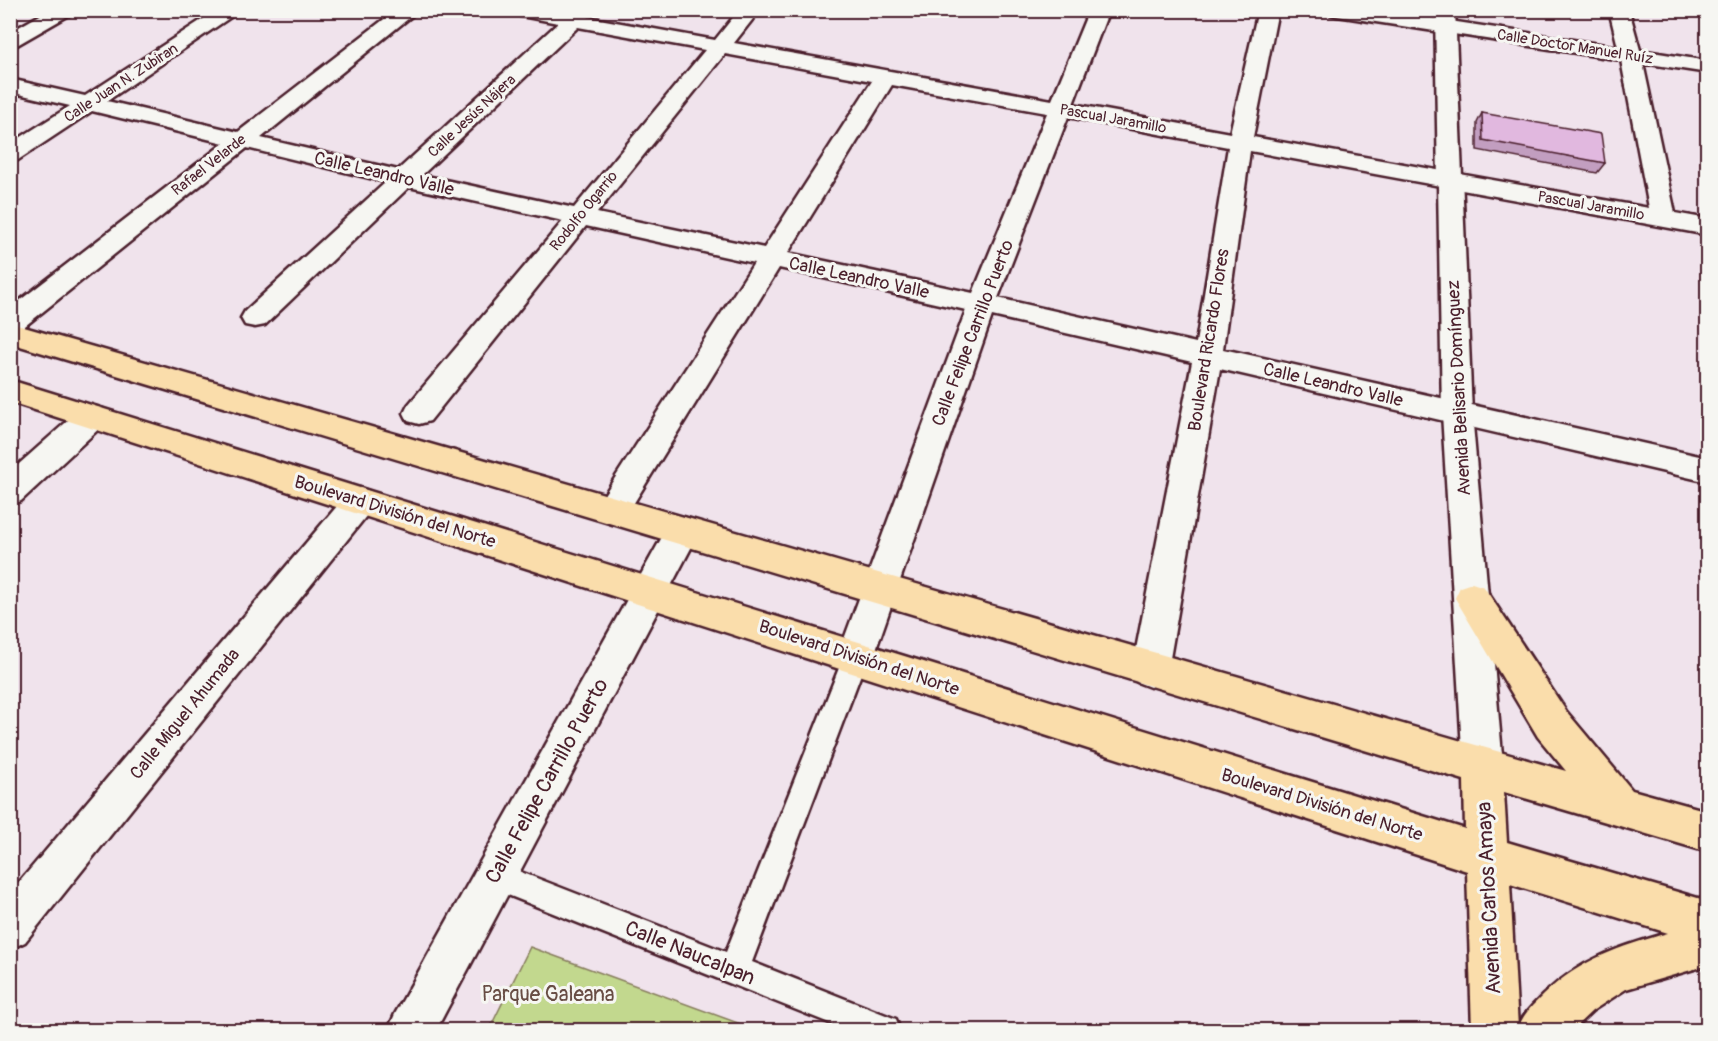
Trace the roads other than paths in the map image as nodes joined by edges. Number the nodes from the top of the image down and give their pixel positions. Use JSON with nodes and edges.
{"nodes":[{"id":1,"x":64,"y":10,"type":"edge"},
{"id":2,"x":231,"y":10,"type":"edge"},
{"id":3,"x":409,"y":10,"type":"edge"},
{"id":4,"x":518,"y":10,"type":"edge"},
{"id":5,"x":750,"y":10,"type":"edge"},
{"id":6,"x":1099,"y":10,"type":"edge"},
{"id":7,"x":1268,"y":10,"type":"edge"},
{"id":8,"x":1336,"y":10,"type":"edge"},
{"id":9,"x":1619,"y":10,"type":"edge"},
{"id":10,"x":579,"y":16,"type":"edge"},
{"id":11,"x":1445,"y":19,"type":"edge"},
{"id":12,"x":10,"y":41,"type":"edge"},
{"id":13,"x":719,"y":48,"type":"junction"},
{"id":14,"x":1631,"y":55,"type":"junction"},
{"id":15,"x":1707,"y":67,"type":"edge"},
{"id":16,"x":886,"y":77,"type":"junction"},
{"id":17,"x":10,"y":85,"type":"edge"},
{"id":18,"x":89,"y":104,"type":"junction"},
{"id":19,"x":1060,"y":109,"type":"junction"},
{"id":20,"x":241,"y":140,"type":"junction"},
{"id":21,"x":1240,"y":142,"type":"junction"},
{"id":22,"x":10,"y":155,"type":"edge"},
{"id":23,"x":405,"y":179,"type":"junction"},
{"id":24,"x":1450,"y":180,"type":"junction"},
{"id":25,"x":578,"y":217,"type":"junction"},
{"id":26,"x":1665,"y":219,"type":"junction"},
{"id":27,"x":1707,"y":227,"type":"edge"},
{"id":28,"x":770,"y":259,"type":"junction"},
{"id":29,"x":982,"y":304,"type":"junction"},
{"id":30,"x":255,"y":318,"type":"dead end"},
{"id":31,"x":10,"y":322,"type":"edge"},
{"id":32,"x":10,"y":333,"type":"edge"},
{"id":33,"x":1208,"y":356,"type":"junction"},
{"id":34,"x":10,"y":391,"type":"edge"},
{"id":35,"x":419,"y":413,"type":"dead end"},
{"id":36,"x":1457,"y":413,"type":"junction"},
{"id":37,"x":92,"y":417,"type":"junction"},
{"id":38,"x":1707,"y":470,"type":"edge"},
{"id":39,"x":10,"y":492,"type":"edge"},
{"id":40,"x":360,"y":501,"type":"junction"},
{"id":41,"x":612,"y":510,"type":"junction"},
{"id":42,"x":683,"y":531,"type":"junction"},
{"id":43,"x":879,"y":590,"type":"junction"},
{"id":44,"x":650,"y":592,"type":"junction"},
{"id":45,"x":1472,"y":598,"type":"junction"},
{"id":46,"x":855,"y":658,"type":"junction"},
{"id":47,"x":1150,"y":670,"type":"junction"},
{"id":48,"x":1483,"y":766,"type":"junction"},
{"id":49,"x":1620,"y":807,"type":"junction"},
{"id":50,"x":1707,"y":832,"type":"edge"},
{"id":51,"x":1488,"y":857,"type":"junction"},
{"id":52,"x":495,"y":876,"type":"junction"},
{"id":53,"x":1707,"y":923,"type":"edge"},
{"id":54,"x":10,"y":927,"type":"edge"},
{"id":55,"x":1707,"y":943,"type":"edge"},
{"id":56,"x":734,"y":971,"type":"junction"},
{"id":57,"x":411,"y":1030,"type":"edge"},
{"id":58,"x":885,"y":1030,"type":"edge"},
{"id":59,"x":1495,"y":1030,"type":"edge"},
{"id":60,"x":1540,"y":1030,"type":"edge"}],
"edges":[{"from":1,"to":12,"type":"street"},
{"from":2,"to":18,"type":"street","name":"Calle Juan N. Zubiran"},
{"from":3,"to":20,"type":"street","name":"Rafael Velarde"},
{"from":4,"to":10,"type":"street","name":"Pascual Jaramillo"},
{"from":5,"to":13,"type":"street","name":"Rodolfo Ogarrio"},
{"from":6,"to":19,"type":"street","name":"Calle Felipe Carrillo Puerto"},
{"from":7,"to":21,"type":"street","name":"Boulevard Ricardo Flores"},
{"from":8,"to":11,"type":"street","name":"Calle Doctor Manuel Ruíz"},
{"from":9,"to":14,"type":"street"},
{"from":10,"to":13,"type":"street","name":"Pascual Jaramillo"},
{"from":10,"to":23,"type":"street","name":"Calle Jesús Nájera"},
{"from":11,"to":14,"type":"street","name":"Calle Doctor Manuel Ruíz"},
{"from":11,"to":24,"type":"street","name":"Avenida Belisario Domínguez"},
{"from":13,"to":16,"type":"street","name":"Pascual Jaramillo"},
{"from":13,"to":25,"type":"street","name":"Rodolfo Ogarrio"},
{"from":14,"to":15,"type":"street","name":"Calle Doctor Manuel Ruíz"},
{"from":14,"to":26,"type":"street"},
{"from":16,"to":19,"type":"street","name":"Pascual Jaramillo"},
{"from":16,"to":28,"type":"street"},
{"from":17,"to":18,"type":"street","name":"Calle Leandro Valle"},
{"from":18,"to":20,"type":"street","name":"Calle Leandro Valle"},
{"from":18,"to":22,"type":"street","name":"Calle Juan N. Zubiran"},
{"from":19,"to":21,"type":"street","name":"Pascual Jaramillo"},
{"from":19,"to":29,"type":"street","name":"Calle Felipe Carrillo Puerto"},
{"from":20,"to":23,"type":"street","name":"Calle Leandro Valle"},
{"from":20,"to":31,"type":"street","name":"Rafael Velarde"},
{"from":21,"to":24,"type":"street","name":"Pascual Jaramillo"},
{"from":21,"to":33,"type":"street","name":"Boulevard Ricardo Flores"},
{"from":23,"to":25,"type":"street","name":"Calle Leandro Valle"},
{"from":23,"to":30,"type":"street","name":"Calle Jesús Nájera"},
{"from":24,"to":26,"type":"street","name":"Pascual Jaramillo"},
{"from":24,"to":36,"type":"street","name":"Avenida Belisario Domínguez"},
{"from":25,"to":28,"type":"street","name":"Calle Leandro Valle"},
{"from":25,"to":35,"type":"street","name":"Rodolfo Ogarrio"},
{"from":26,"to":27,"type":"street","name":"Pascual Jaramillo"},
{"from":28,"to":29,"type":"street","name":"Calle Leandro Valle"},
{"from":28,"to":41,"type":"street"},
{"from":29,"to":33,"type":"street","name":"Calle Leandro Valle"},
{"from":29,"to":43,"type":"street","name":"Calle Felipe Carrillo Puerto"},
{"from":32,"to":41,"type":"main road"},
{"from":33,"to":36,"type":"street","name":"Calle Leandro Valle"},
{"from":33,"to":47,"type":"street","name":"Boulevard Ricardo Flores"},
{"from":34,"to":37,"type":"main road","name":"Boulevard División del Norte"},
{"from":36,"to":38,"type":"street","name":"Calle Leandro Valle"},
{"from":36,"to":45,"type":"street","name":"Avenida Belisario Domínguez"},
{"from":37,"to":39,"type":"street"},
{"from":37,"to":40,"type":"main road","name":"Boulevard División del Norte"},
{"from":40,"to":44,"type":"main road","name":"Boulevard División del Norte"},
{"from":40,"to":54,"type":"street","name":"Calle Miguel Ahumada"},
{"from":41,"to":42,"type":"main road"},
{"from":42,"to":43,"type":"main road"},
{"from":42,"to":44,"type":"street","name":"Calle Felipe Carrillo Puerto"},
{"from":43,"to":46,"type":"street","name":"Calle Felipe Carrillo Puerto"},
{"from":43,"to":47,"type":"main road"},
{"from":44,"to":46,"type":"main road","name":"Boulevard División del Norte"},
{"from":44,"to":52,"type":"street","name":"Calle Felipe Carrillo Puerto"},
{"from":45,"to":48,"type":"street","name":"Avenida Belisario Domínguez"},
{"from":45,"to":49,"type":"main road"},
{"from":46,"to":51,"type":"main road","name":"Boulevard División del Norte"},
{"from":46,"to":56,"type":"lane"},
{"from":47,"to":48,"type":"main road"},
{"from":48,"to":49,"type":"main road"},
{"from":48,"to":51,"type":"main road","name":"Avenida Carlos Amaya"},
{"from":49,"to":50,"type":"main road"},
{"from":51,"to":53,"type":"main road","name":"Boulevard División del Norte"},
{"from":51,"to":59,"type":"main road","name":"Avenida Carlos Amaya"},
{"from":52,"to":56,"type":"lane","name":"Calle Naucalpan"},
{"from":52,"to":57,"type":"street","name":"Calle Felipe Carrillo Puerto"},
{"from":55,"to":60,"type":"main road"},
{"from":56,"to":58,"type":"lane","name":"Calle Naucalpan"}]}
